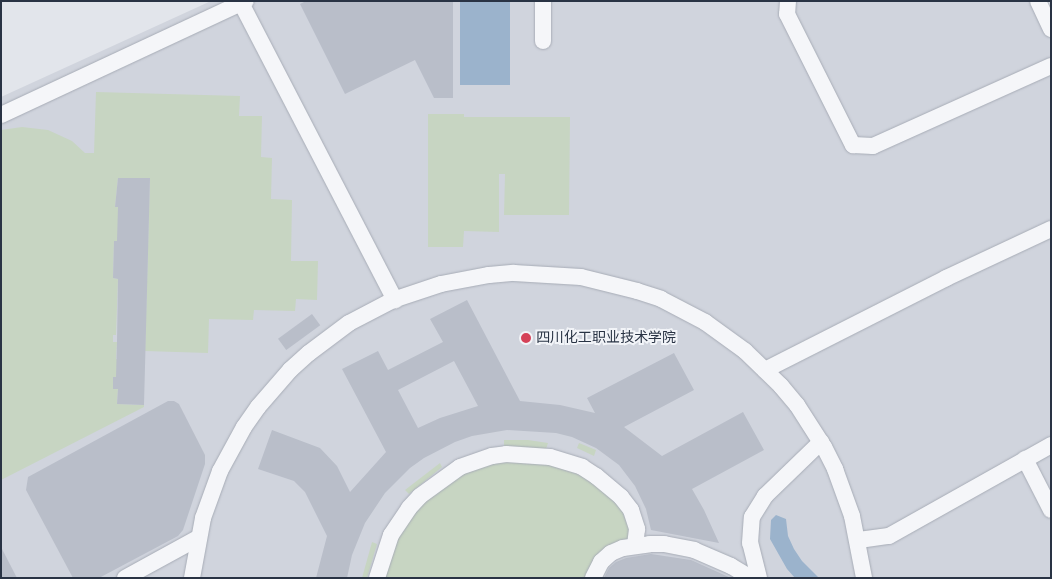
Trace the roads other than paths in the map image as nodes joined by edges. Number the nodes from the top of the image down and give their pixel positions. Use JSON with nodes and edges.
{"nodes":[{"id":1,"x":543,"y":1,"type":"edge"},
{"id":2,"x":788,"y":1,"type":"edge"},
{"id":3,"x":1038,"y":1,"type":"edge"},
{"id":4,"x":243,"y":2,"type":"edge"},
{"id":5,"x":218,"y":7,"type":"edge"},
{"id":6,"x":1051,"y":29,"type":"edge"},
{"id":7,"x":543,"y":40,"type":"dead end"},
{"id":8,"x":1051,"y":66,"type":"edge"},
{"id":9,"x":1,"y":115,"type":"edge"},
{"id":10,"x":1051,"y":229,"type":"edge"},
{"id":11,"x":395,"y":300,"type":"junction"},
{"id":12,"x":765,"y":370,"type":"junction"},
{"id":13,"x":821,"y":442,"type":"junction"},
{"id":14,"x":1051,"y":445,"type":"edge"},
{"id":15,"x":1026,"y":459,"type":"junction"},
{"id":16,"x":1051,"y":510,"type":"edge"},
{"id":17,"x":198,"y":538,"type":"junction"},
{"id":18,"x":859,"y":540,"type":"junction"},
{"id":19,"x":635,"y":546,"type":"junction"},
{"id":20,"x":125,"y":578,"type":"edge"},
{"id":21,"x":192,"y":578,"type":"edge"},
{"id":22,"x":377,"y":578,"type":"edge"},
{"id":23,"x":593,"y":578,"type":"edge"},
{"id":24,"x":751,"y":578,"type":"edge"},
{"id":25,"x":759,"y":578,"type":"edge"},
{"id":26,"x":864,"y":578,"type":"edge"}],
"edges":[{"from":1,"to":7,"type":"street"},
{"from":2,"to":8,"type":"street"},
{"from":3,"to":6,"type":"street"},
{"from":4,"to":5,"type":"street"},
{"from":4,"to":11,"type":"street"},
{"from":5,"to":9,"type":"street"},
{"from":10,"to":12,"type":"street"},
{"from":11,"to":12,"type":"street"},
{"from":11,"to":17,"type":"street"},
{"from":12,"to":13,"type":"street"},
{"from":13,"to":18,"type":"street"},
{"from":13,"to":25,"type":"street"},
{"from":14,"to":15,"type":"street"},
{"from":15,"to":16,"type":"street"},
{"from":15,"to":18,"type":"street"},
{"from":17,"to":20,"type":"street"},
{"from":17,"to":21,"type":"street"},
{"from":18,"to":26,"type":"street"},
{"from":19,"to":22,"type":"street"},
{"from":19,"to":23,"type":"street"},
{"from":19,"to":24,"type":"street"}]}
